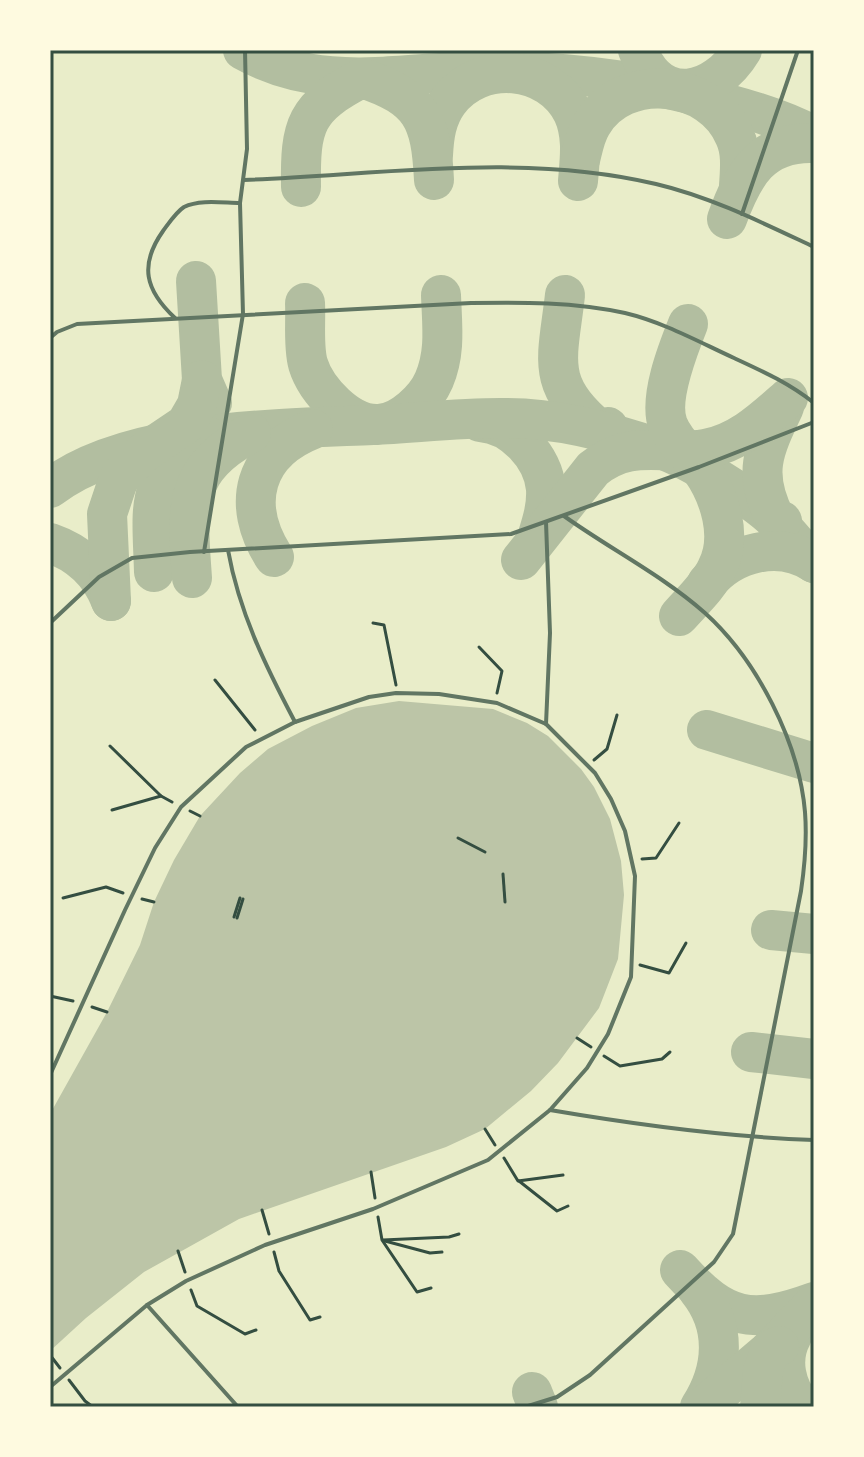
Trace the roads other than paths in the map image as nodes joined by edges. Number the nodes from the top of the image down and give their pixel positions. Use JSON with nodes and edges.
{"nodes":[{"id":1,"x":245,"y":50,"type":"edge"},
{"id":2,"x":798,"y":50,"type":"edge"},
{"id":3,"x":244,"y":180,"type":"junction"},
{"id":4,"x":240,"y":203,"type":"junction"},
{"id":5,"x":742,"y":214,"type":"junction"},
{"id":6,"x":814,"y":247,"type":"edge"},
{"id":7,"x":243,"y":314,"type":"junction"},
{"id":8,"x":175,"y":318,"type":"junction"},
{"id":9,"x":50,"y":338,"type":"edge"},
{"id":10,"x":814,"y":403,"type":"edge"},
{"id":11,"x":814,"y":422,"type":"edge"},
{"id":12,"x":564,"y":516,"type":"junction"},
{"id":13,"x":546,"y":522,"type":"junction"},
{"id":14,"x":228,"y":550,"type":"junction"},
{"id":15,"x":204,"y":552,"type":"junction"},
{"id":16,"x":50,"y":623,"type":"edge"},
{"id":17,"x":295,"y":722,"type":"junction"},
{"id":18,"x":546,"y":724,"type":"junction"},
{"id":19,"x":50,"y":1075,"type":"edge"},
{"id":20,"x":550,"y":1110,"type":"junction"},
{"id":21,"x":753,"y":1138,"type":"junction"},
{"id":22,"x":814,"y":1140,"type":"edge"},
{"id":23,"x":147,"y":1305,"type":"junction"},
{"id":24,"x":50,"y":1387,"type":"edge"},
{"id":25,"x":238,"y":1407,"type":"edge"},
{"id":26,"x":525,"y":1407,"type":"edge"}],
"edges":[{"from":1,"to":3,"type":"lane"},
{"from":2,"to":5,"type":"lane"},
{"from":3,"to":4,"type":"lane"},
{"from":3,"to":5,"type":"lane"},
{"from":4,"to":7,"type":"lane"},
{"from":4,"to":8,"type":"lane"},
{"from":5,"to":6,"type":"lane"},
{"from":7,"to":8,"type":"lane"},
{"from":7,"to":10,"type":"lane"},
{"from":7,"to":15,"type":"lane"},
{"from":8,"to":9,"type":"lane"},
{"from":11,"to":12,"type":"lane"},
{"from":12,"to":13,"type":"lane"},
{"from":12,"to":21,"type":"lane"},
{"from":13,"to":14,"type":"lane"},
{"from":13,"to":18,"type":"lane"},
{"from":14,"to":15,"type":"lane"},
{"from":14,"to":17,"type":"lane"},
{"from":15,"to":16,"type":"lane"},
{"from":17,"to":18,"type":"lane"},
{"from":17,"to":19,"type":"lane"},
{"from":18,"to":20,"type":"lane"},
{"from":20,"to":21,"type":"lane"},
{"from":20,"to":23,"type":"lane"},
{"from":21,"to":22,"type":"lane"},
{"from":21,"to":26,"type":"lane"},
{"from":23,"to":24,"type":"lane"},
{"from":23,"to":25,"type":"lane"}]}
